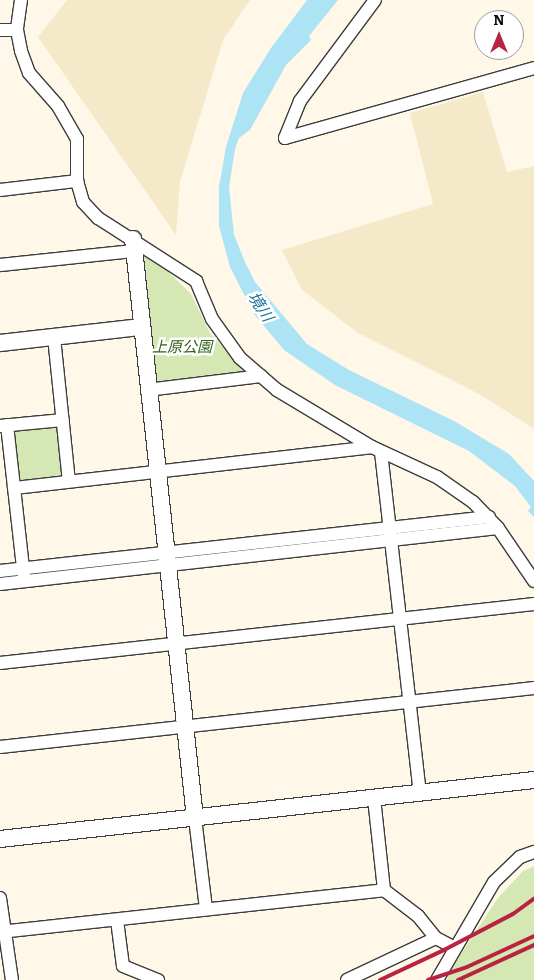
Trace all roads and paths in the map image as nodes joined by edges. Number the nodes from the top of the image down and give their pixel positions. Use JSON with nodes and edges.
{"nodes":[{"id":1,"x":21,"y":0,"type":"edge"},
{"id":2,"x":375,"y":0,"type":"edge"},
{"id":3,"x":0,"y":30,"type":"edge"},
{"id":4,"x":17,"y":30,"type":"junction"},
{"id":5,"x":534,"y":68,"type":"edge"},
{"id":6,"x":76,"y":182,"type":"junction"},
{"id":7,"x":0,"y":190,"type":"edge"},
{"id":8,"x":133,"y":245,"type":"junction"},
{"id":9,"x":0,"y":265,"type":"edge"},
{"id":10,"x":140,"y":327,"type":"junction"},
{"id":11,"x":54,"y":337,"type":"junction"},
{"id":12,"x":0,"y":343,"type":"edge"},
{"id":13,"x":261,"y":376,"type":"junction"},
{"id":14,"x":148,"y":390,"type":"junction"},
{"id":15,"x":63,"y":420,"type":"junction"},
{"id":16,"x":3,"y":425,"type":"edge"},
{"id":17,"x":377,"y":450,"type":"junction"},
{"id":18,"x":157,"y":472,"type":"junction"},
{"id":19,"x":70,"y":481,"type":"junction"},
{"id":20,"x":14,"y":488,"type":"junction"},
{"id":21,"x":490,"y":517,"type":"junction"},
{"id":22,"x":498,"y":528,"type":"junction"},
{"id":23,"x":391,"y":534,"type":"junction"},
{"id":24,"x":166,"y":559,"type":"junction"},
{"id":25,"x":0,"y":571,"type":"edge"},
{"id":26,"x":24,"y":575,"type":"junction"},
{"id":27,"x":534,"y":581,"type":"edge"},
{"id":28,"x":0,"y":584,"type":"edge"},
{"id":29,"x":534,"y":604,"type":"edge"},
{"id":30,"x":400,"y":619,"type":"junction"},
{"id":31,"x":175,"y":643,"type":"junction"},
{"id":32,"x":0,"y":663,"type":"edge"},
{"id":33,"x":534,"y":688,"type":"edge"},
{"id":34,"x":409,"y":702,"type":"junction"},
{"id":35,"x":185,"y":726,"type":"junction"},
{"id":36,"x":0,"y":747,"type":"edge"},
{"id":37,"x":534,"y":780,"type":"edge"},
{"id":38,"x":420,"y":793,"type":"junction"},
{"id":39,"x":374,"y":798,"type":"junction"},
{"id":40,"x":195,"y":818,"type":"junction"},
{"id":41,"x":0,"y":840,"type":"edge"},
{"id":42,"x":534,"y":852,"type":"edge"},
{"id":43,"x":384,"y":890,"type":"junction"},
{"id":44,"x":0,"y":898,"type":"edge"},
{"id":45,"x":206,"y":909,"type":"junction"},
{"id":46,"x":117,"y":920,"type":"junction"},
{"id":47,"x":2,"y":932,"type":"edge"},
{"id":48,"x":436,"y":938,"type":"junction"},
{"id":49,"x":455,"y":948,"type":"junction"},
{"id":50,"x":12,"y":980,"type":"edge"},
{"id":51,"x":158,"y":980,"type":"edge"},
{"id":52,"x":347,"y":980,"type":"edge"},
{"id":53,"x":437,"y":980,"type":"edge"}],
"edges":[{"from":1,"to":4,"type":"street"},
{"from":2,"to":5,"type":"street"},
{"from":3,"to":4,"type":"street"},
{"from":4,"to":6,"type":"street"},
{"from":6,"to":7,"type":"street"},
{"from":6,"to":8,"type":"street"},
{"from":8,"to":9,"type":"street"},
{"from":8,"to":10,"type":"street"},
{"from":8,"to":13,"type":"street"},
{"from":10,"to":11,"type":"street"},
{"from":10,"to":14,"type":"street"},
{"from":11,"to":12,"type":"street"},
{"from":11,"to":15,"type":"street"},
{"from":13,"to":14,"type":"street"},
{"from":13,"to":17,"type":"street"},
{"from":14,"to":18,"type":"street"},
{"from":15,"to":16,"type":"street"},
{"from":15,"to":19,"type":"street"},
{"from":16,"to":20,"type":"street"},
{"from":17,"to":18,"type":"street"},
{"from":17,"to":21,"type":"street"},
{"from":17,"to":23,"type":"street"},
{"from":18,"to":19,"type":"street"},
{"from":18,"to":24,"type":"street"},
{"from":19,"to":20,"type":"street"},
{"from":20,"to":26,"type":"street"},
{"from":21,"to":22,"type":"street"},
{"from":21,"to":23,"type":"street"},
{"from":22,"to":23,"type":"street"},
{"from":22,"to":27,"type":"street"},
{"from":23,"to":24,"type":"street"},
{"from":23,"to":30,"type":"street"},
{"from":24,"to":26,"type":"street"},
{"from":24,"to":31,"type":"street"},
{"from":25,"to":26,"type":"street"},
{"from":26,"to":28,"type":"street"},
{"from":29,"to":30,"type":"street"},
{"from":30,"to":31,"type":"street"},
{"from":30,"to":34,"type":"street"},
{"from":31,"to":32,"type":"street"},
{"from":31,"to":35,"type":"street"},
{"from":33,"to":34,"type":"street"},
{"from":34,"to":35,"type":"street"},
{"from":34,"to":38,"type":"street"},
{"from":35,"to":36,"type":"street"},
{"from":35,"to":40,"type":"street"},
{"from":37,"to":38,"type":"street"},
{"from":38,"to":39,"type":"street"},
{"from":39,"to":40,"type":"street"},
{"from":39,"to":43,"type":"street"},
{"from":40,"to":41,"type":"street"},
{"from":40,"to":45,"type":"street"},
{"from":42,"to":49,"type":"street"},
{"from":43,"to":45,"type":"street"},
{"from":43,"to":48,"type":"street"},
{"from":44,"to":47,"type":"street"},
{"from":45,"to":46,"type":"street"},
{"from":46,"to":47,"type":"street"},
{"from":46,"to":51,"type":"street"},
{"from":47,"to":50,"type":"street"},
{"from":48,"to":49,"type":"street"},
{"from":48,"to":52,"type":"street"},
{"from":49,"to":53,"type":"street"}]}
